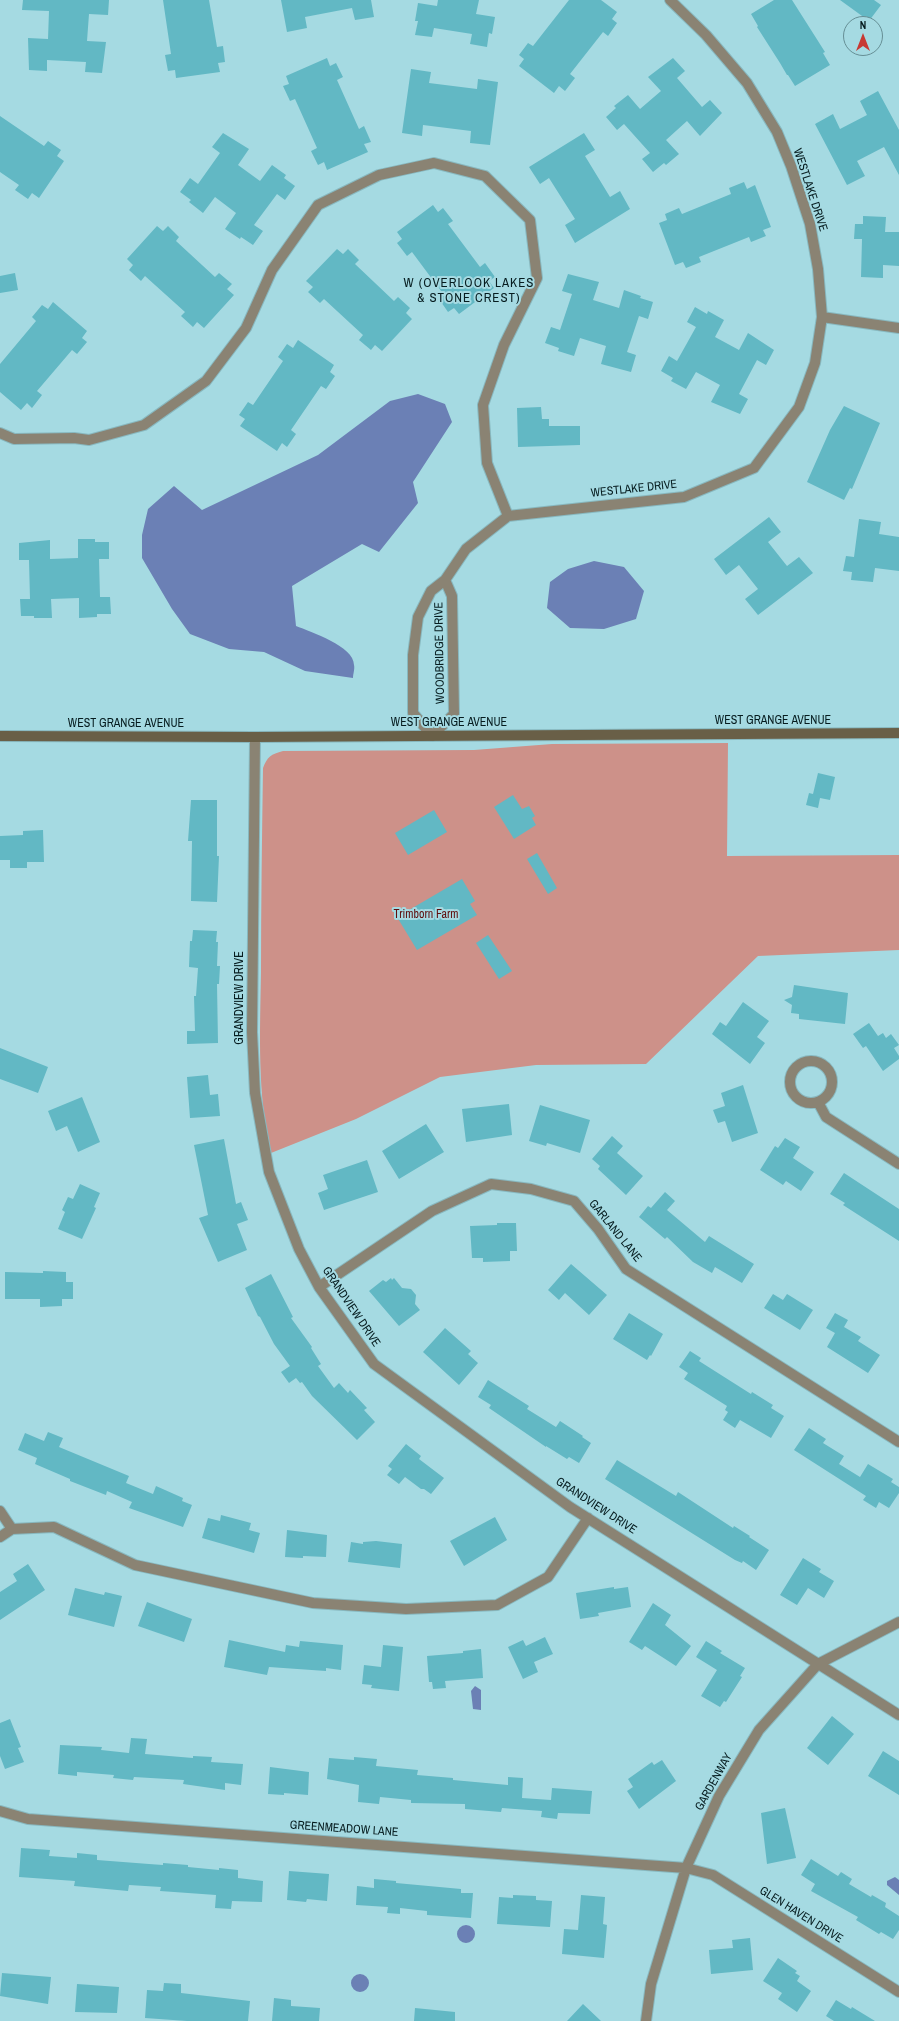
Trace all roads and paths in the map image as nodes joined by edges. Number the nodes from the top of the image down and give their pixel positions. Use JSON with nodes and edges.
{"nodes":[{"id":1,"x":670,"y":0,"type":"edge"},
{"id":2,"x":822,"y":317,"type":"junction"},
{"id":3,"x":899,"y":328,"type":"edge"},
{"id":4,"x":0,"y":433,"type":"edge"},
{"id":5,"x":508,"y":516,"type":"junction"},
{"id":6,"x":444,"y":580,"type":"junction"},
{"id":7,"x":899,"y":733,"type":"edge"},
{"id":8,"x":0,"y":736,"type":"edge"},
{"id":9,"x":432,"y":736,"type":"junction"},
{"id":10,"x":255,"y":737,"type":"junction"},
{"id":11,"x":818,"y":1102,"type":"junction"},
{"id":12,"x":899,"y":1164,"type":"edge"},
{"id":13,"x":319,"y":1287,"type":"junction"},
{"id":14,"x":899,"y":1442,"type":"edge"},
{"id":15,"x":0,"y":1511,"type":"edge"},
{"id":16,"x":588,"y":1518,"type":"junction"},
{"id":17,"x":12,"y":1529,"type":"junction"},
{"id":18,"x":0,"y":1537,"type":"edge"},
{"id":19,"x":899,"y":1622,"type":"edge"},
{"id":20,"x":818,"y":1664,"type":"junction"},
{"id":21,"x":899,"y":1715,"type":"edge"},
{"id":22,"x":0,"y":1812,"type":"edge"},
{"id":23,"x":686,"y":1868,"type":"junction"},
{"id":24,"x":899,"y":1992,"type":"edge"},
{"id":25,"x":646,"y":2021,"type":"edge"}],
"edges":[{"from":1,"to":2,"type":"street","name":"WESTLAKE DRIVE"},
{"from":2,"to":3,"type":"street"},
{"from":2,"to":5,"type":"street","name":"WESTLAKE DRIVE"},
{"from":4,"to":5,"type":"street"},
{"from":5,"to":6,"type":"street","name":"WOODBRIDGE DRIVE"},
{"from":6,"to":9,"type":"street","name":"WOODBRIDGE DRIVE"},
{"from":6,"to":9,"type":"street","name":"WOODBRIDGE DRIVE"},
{"from":7,"to":9,"type":"street","name":"WEST GRANGE AVENUE"},
{"from":8,"to":10,"type":"street","name":"WEST GRANGE AVENUE"},
{"from":9,"to":10,"type":"street","name":"WEST GRANGE AVENUE"},
{"from":10,"to":13,"type":"street","name":"GRANDVIEW DRIVE"},
{"from":11,"to":11,"type":"street"},
{"from":11,"to":12,"type":"street"},
{"from":13,"to":14,"type":"street","name":"GARLAND LANE"},
{"from":13,"to":16,"type":"street","name":"GRANDVIEW DRIVE"},
{"from":15,"to":17,"type":"street"},
{"from":16,"to":17,"type":"street"},
{"from":16,"to":20,"type":"street","name":"GRANDVIEW DRIVE"},
{"from":17,"to":18,"type":"street"},
{"from":19,"to":20,"type":"street","name":"GARDENWAY"},
{"from":20,"to":21,"type":"street","name":"GRANDVIEW DRIVE"},
{"from":20,"to":23,"type":"street","name":"GARDENWAY"},
{"from":22,"to":23,"type":"street","name":"GREENMEADOW LANE"},
{"from":23,"to":24,"type":"street","name":"GLEN HAVEN DRIVE"},
{"from":23,"to":25,"type":"street","name":"GARDENWAY"}]}
